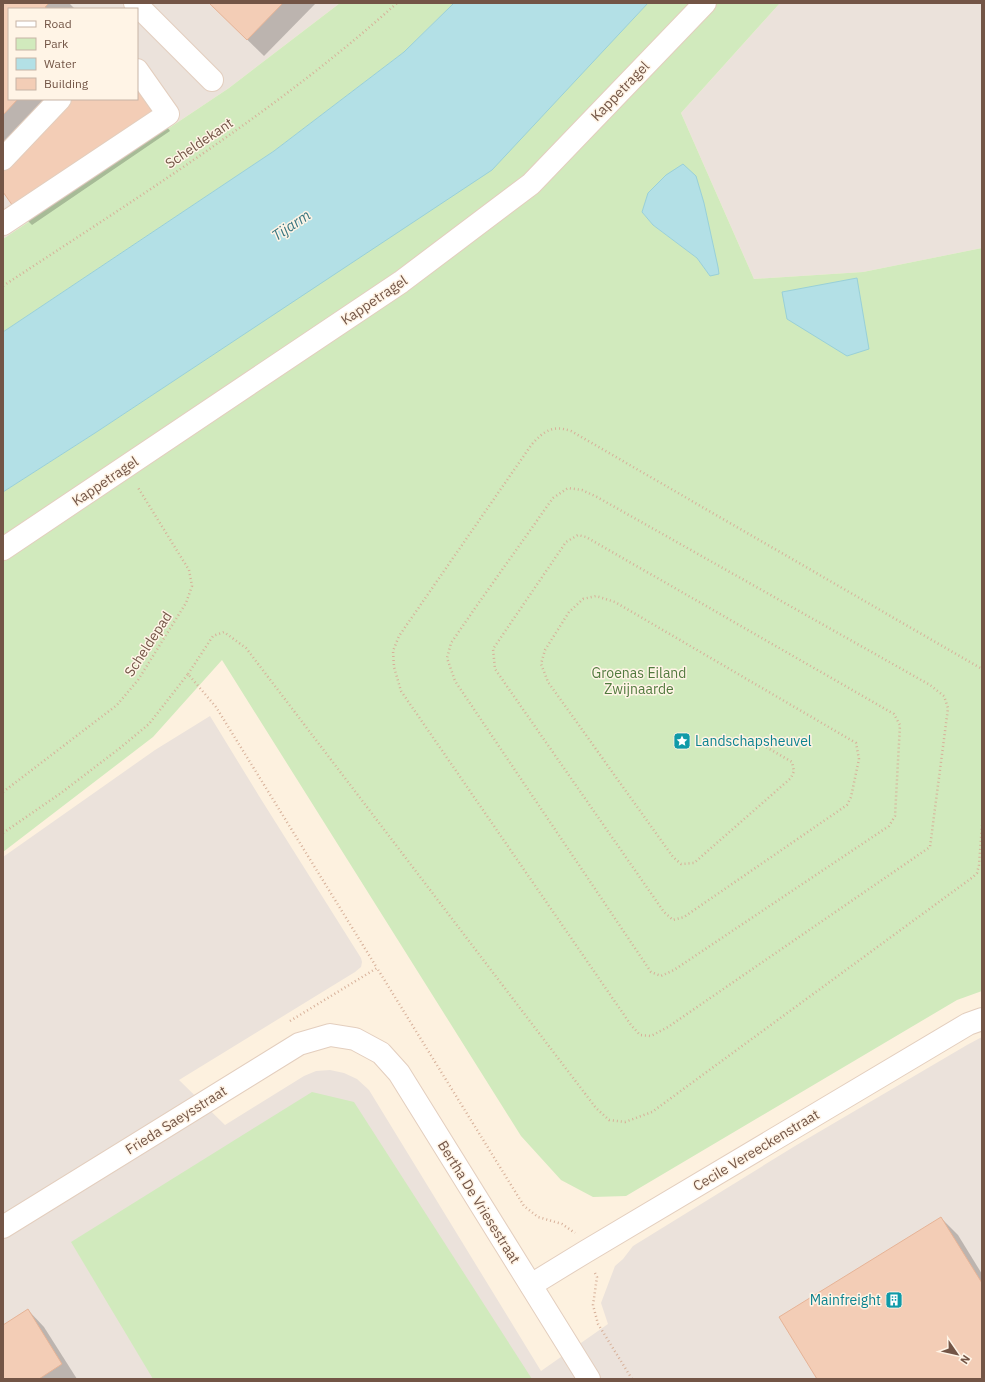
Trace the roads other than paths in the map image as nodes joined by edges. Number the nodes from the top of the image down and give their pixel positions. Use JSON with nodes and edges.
{"nodes":[{"id":1,"x":705,"y":3,"type":"edge"},
{"id":2,"x":139,"y":11,"type":"edge"},
{"id":3,"x":138,"y":71,"type":"edge"},
{"id":4,"x":212,"y":80,"type":"dead end"},
{"id":5,"x":59,"y":100,"type":"edge"},
{"id":6,"x":3,"y":159,"type":"edge"},
{"id":7,"x":3,"y":224,"type":"edge"},
{"id":8,"x":3,"y":549,"type":"edge"},
{"id":9,"x":982,"y":1019,"type":"edge"},
{"id":10,"x":355,"y":1039,"type":"joint"},
{"id":11,"x":3,"y":1226,"type":"edge"},
{"id":12,"x":531,"y":1286,"type":"junction"},
{"id":13,"x":589,"y":1379,"type":"edge"}],
"edges":[{"from":1,"to":8,"type":"street","name":"Kappetragel"},
{"from":2,"to":4,"type":"street"},
{"from":3,"to":7,"type":"street"},
{"from":5,"to":6,"type":"street"},
{"from":9,"to":12,"type":"street","name":"Cecile Vereeckenstraat"},
{"from":10,"to":11,"type":"street","name":"Frieda Saeysstraat"},
{"from":10,"to":12,"type":"street","name":"Bertha De Vriesestraat"},
{"from":12,"to":13,"type":"street","name":"Bertha De Vriesestraat"}]}
